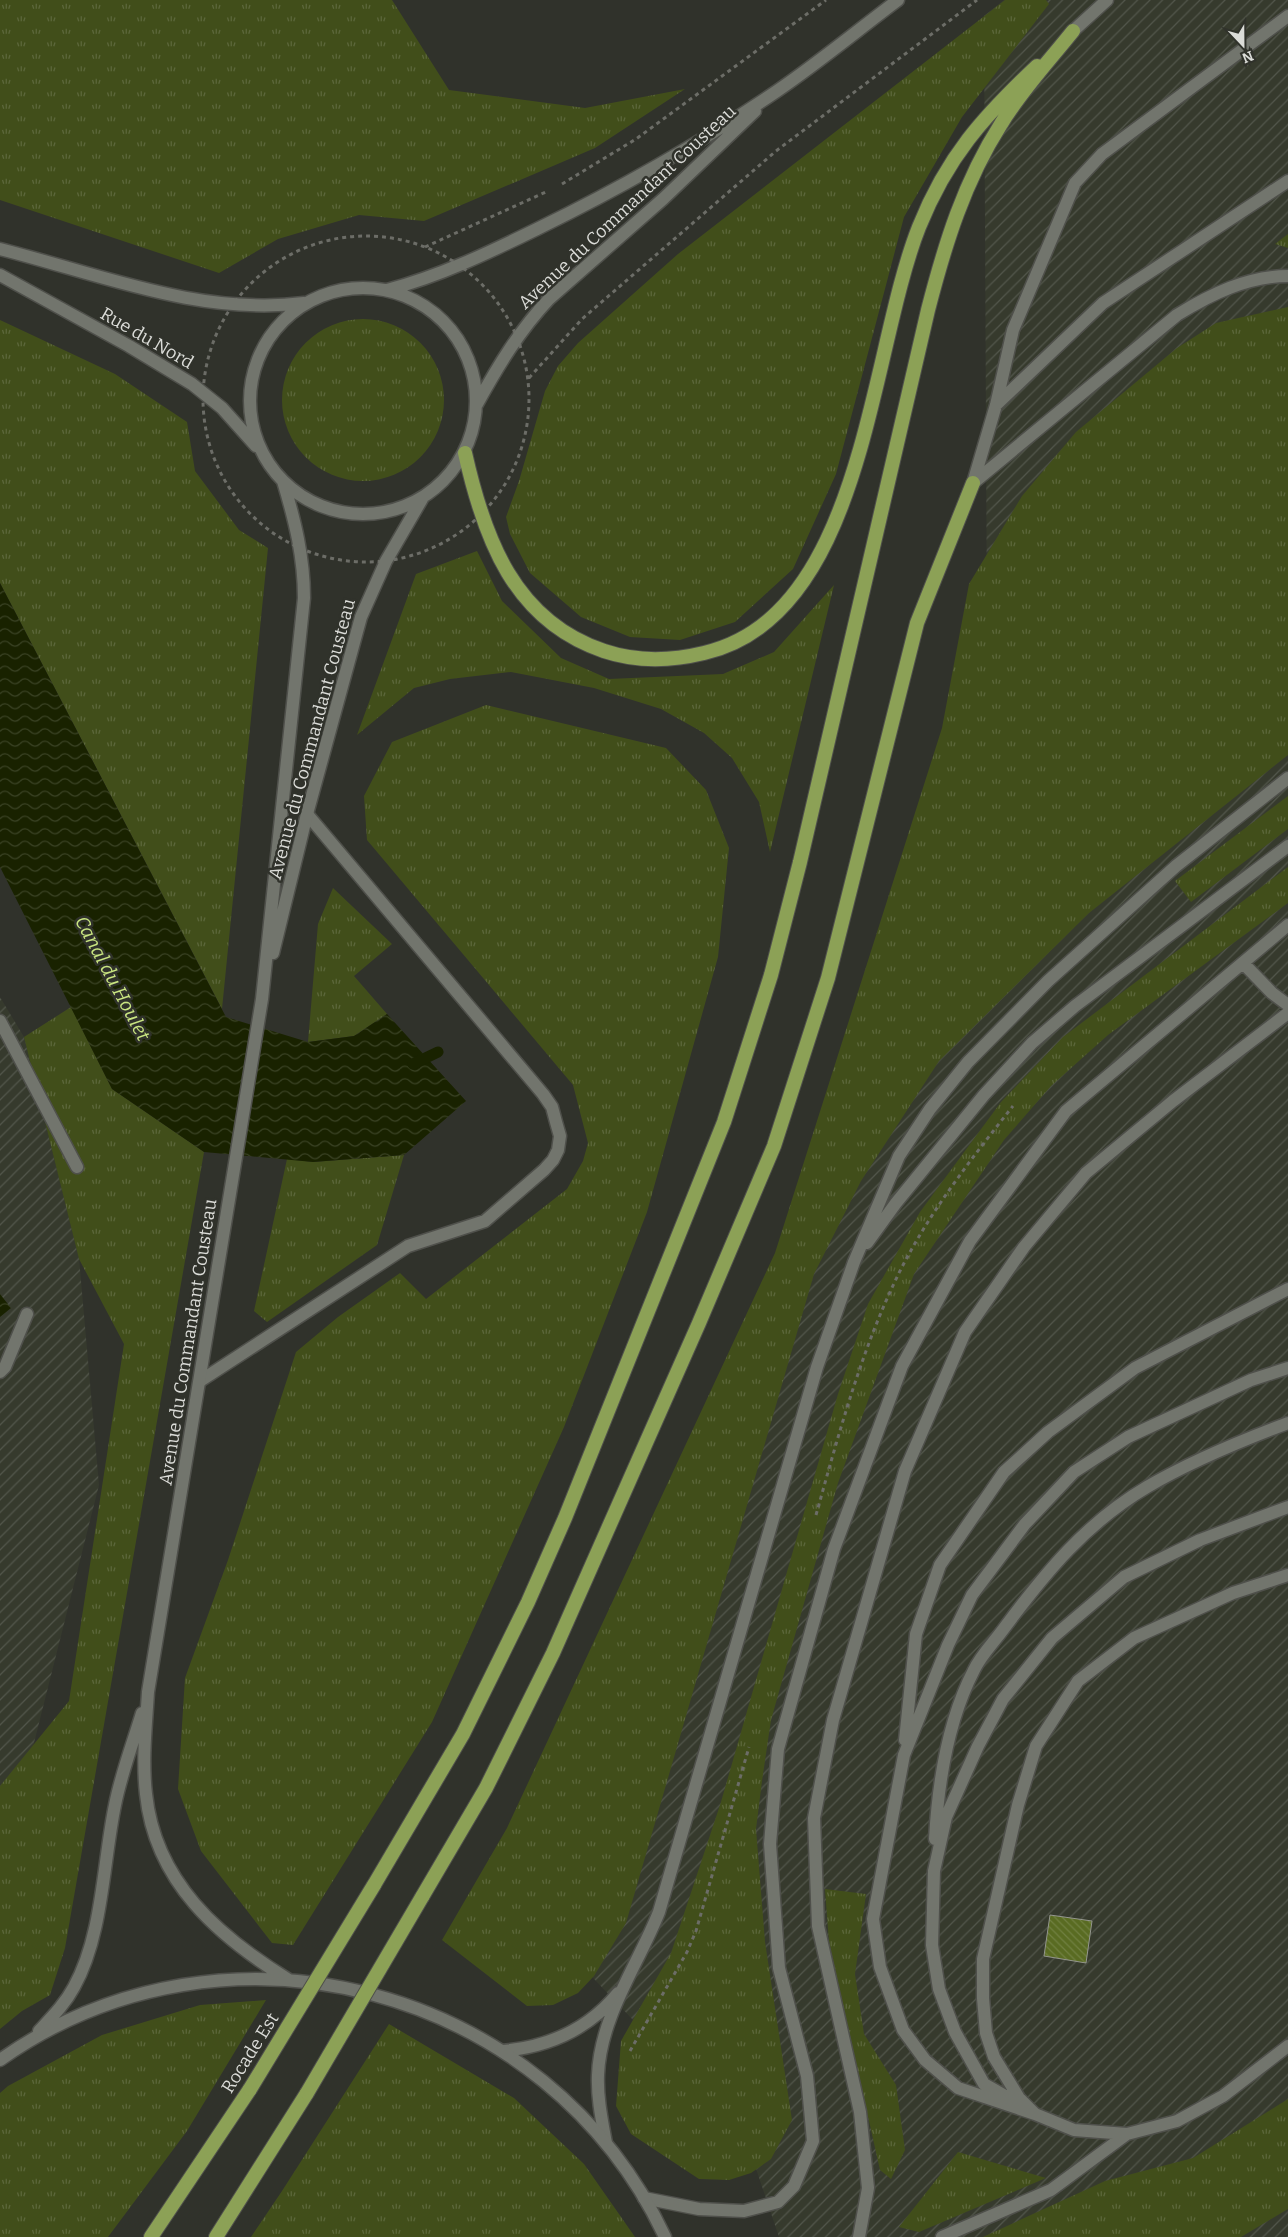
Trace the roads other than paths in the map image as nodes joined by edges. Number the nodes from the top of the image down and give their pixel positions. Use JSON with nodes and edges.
{"nodes":[{"id":1,"x":898,"y":0,"type":"edge"},
{"id":2,"x":1107,"y":0,"type":"edge"},
{"id":3,"x":1288,"y":16,"type":"edge"},
{"id":4,"x":1073,"y":31,"type":"junction"},
{"id":5,"x":777,"y":91,"type":"junction"},
{"id":6,"x":1288,"y":181,"type":"edge"},
{"id":7,"x":0,"y":249,"type":"edge"},
{"id":8,"x":0,"y":275,"type":"edge"},
{"id":9,"x":1288,"y":276,"type":"edge"},
{"id":10,"x":387,"y":290,"type":"junction"},
{"id":11,"x":307,"y":303,"type":"junction"},
{"id":12,"x":477,"y":404,"type":"junction"},
{"id":13,"x":996,"y":404,"type":"junction"},
{"id":14,"x":261,"y":452,"type":"junction"},
{"id":15,"x":465,"y":453,"type":"junction"},
{"id":16,"x":283,"y":481,"type":"junction"},
{"id":17,"x":973,"y":483,"type":"junction"},
{"id":18,"x":422,"y":498,"type":"junction"},
{"id":19,"x":1288,"y":778,"type":"edge"},
{"id":20,"x":307,"y":814,"type":"junction"},
{"id":21,"x":1288,"y":846,"type":"edge"},
{"id":22,"x":1288,"y":925,"type":"edge"},
{"id":23,"x":1242,"y":963,"type":"junction"},
{"id":24,"x":262,"y":999,"type":"junction"},
{"id":25,"x":1288,"y":1005,"type":"edge"},
{"id":26,"x":1288,"y":1013,"type":"edge"},
{"id":27,"x":0,"y":1021,"type":"edge"},
{"id":28,"x":77,"y":1167,"type":"dead end"},
{"id":29,"x":854,"y":1262,"type":"junction"},
{"id":30,"x":1288,"y":1289,"type":"edge"},
{"id":31,"x":27,"y":1314,"type":"dead end"},
{"id":32,"x":1288,"y":1368,"type":"edge"},
{"id":33,"x":0,"y":1372,"type":"edge"},
{"id":34,"x":200,"y":1381,"type":"junction"},
{"id":35,"x":1288,"y":1422,"type":"edge"},
{"id":36,"x":1288,"y":1507,"type":"edge"},
{"id":37,"x":1288,"y":1576,"type":"edge"},
{"id":38,"x":148,"y":1692,"type":"junction"},
{"id":39,"x":904,"y":1755,"type":"junction"},
{"id":40,"x":934,"y":1871,"type":"junction"},
{"id":41,"x":289,"y":1980,"type":"junction"},
{"id":42,"x":625,"y":1983,"type":"junction"},
{"id":43,"x":31,"y":2039,"type":"junction"},
{"id":44,"x":1288,"y":2046,"type":"edge"},
{"id":45,"x":502,"y":2051,"type":"junction"},
{"id":46,"x":0,"y":2060,"type":"edge"},
{"id":47,"x":1036,"y":2114,"type":"junction"},
{"id":48,"x":1127,"y":2134,"type":"junction"},
{"id":49,"x":606,"y":2143,"type":"junction"},
{"id":50,"x":644,"y":2198,"type":"junction"},
{"id":51,"x":151,"y":2237,"type":"edge"},
{"id":52,"x":216,"y":2237,"type":"edge"},
{"id":53,"x":665,"y":2237,"type":"edge"},
{"id":54,"x":859,"y":2237,"type":"edge"},
{"id":55,"x":942,"y":2237,"type":"edge"}],
"edges":[{"from":1,"to":5,"type":"street","name":"Avenue du Commandant Cousteau"},
{"from":2,"to":4,"type":"street"},
{"from":3,"to":13,"type":"street"},
{"from":4,"to":15,"type":"highway"},
{"from":4,"to":51,"type":"highway","name":"Rocade Est","bridge":true},
{"from":5,"to":10,"type":"street","name":"Avenue du Commandant Cousteau"},
{"from":5,"to":12,"type":"street","name":"Avenue du Commandant Cousteau"},
{"from":6,"to":13,"type":"street"},
{"from":7,"to":11,"type":"street","name":"Rue du Nord"},
{"from":8,"to":14,"type":"street","name":"Rue du Nord"},
{"from":9,"to":17,"type":"street"},
{"from":10,"to":11,"type":"street"},
{"from":10,"to":12,"type":"street"},
{"from":11,"to":14,"type":"street"},
{"from":12,"to":15,"type":"street"},
{"from":13,"to":17,"type":"street"},
{"from":14,"to":16,"type":"street","name":"Rue du Nord"},
{"from":15,"to":18,"type":"street"},
{"from":16,"to":18,"type":"street"},
{"from":16,"to":24,"type":"street","name":"Avenue du Commandant Cousteau"},
{"from":17,"to":52,"type":"highway","bridge":true},
{"from":18,"to":20,"type":"street","name":"Avenue du Commandant Cousteau"},
{"from":19,"to":29,"type":"street"},
{"from":20,"to":24,"type":"street","name":"Avenue du Commandant Cousteau"},
{"from":20,"to":34,"type":"street"},
{"from":21,"to":29,"type":"street"},
{"from":22,"to":23,"type":"street"},
{"from":23,"to":25,"type":"street"},
{"from":23,"to":50,"type":"street"},
{"from":24,"to":34,"type":"street","name":"Avenue du Commandant Cousteau"},
{"from":26,"to":54,"type":"street"},
{"from":27,"to":28,"type":"street"},
{"from":29,"to":42,"type":"street"},
{"from":30,"to":39,"type":"street"},
{"from":31,"to":33,"type":"street"},
{"from":32,"to":39,"type":"street"},
{"from":34,"to":38,"type":"street","name":"Avenue du Commandant Cousteau"},
{"from":35,"to":40,"type":"street"},
{"from":36,"to":40,"type":"street"},
{"from":37,"to":47,"type":"street"},
{"from":38,"to":41,"type":"street","name":"Avenue du Commandant Cousteau"},
{"from":38,"to":43,"type":"street","name":"Avenue du Commandant Cousteau"},
{"from":39,"to":47,"type":"street"},
{"from":40,"to":47,"type":"street"},
{"from":41,"to":43,"type":"street"},
{"from":41,"to":45,"type":"street"},
{"from":42,"to":45,"type":"street"},
{"from":42,"to":49,"type":"street"},
{"from":43,"to":46,"type":"street"},
{"from":44,"to":48,"type":"street"},
{"from":45,"to":49,"type":"street"},
{"from":47,"to":48,"type":"street"},
{"from":48,"to":55,"type":"street"},
{"from":49,"to":50,"type":"street"},
{"from":50,"to":53,"type":"street"}]}
